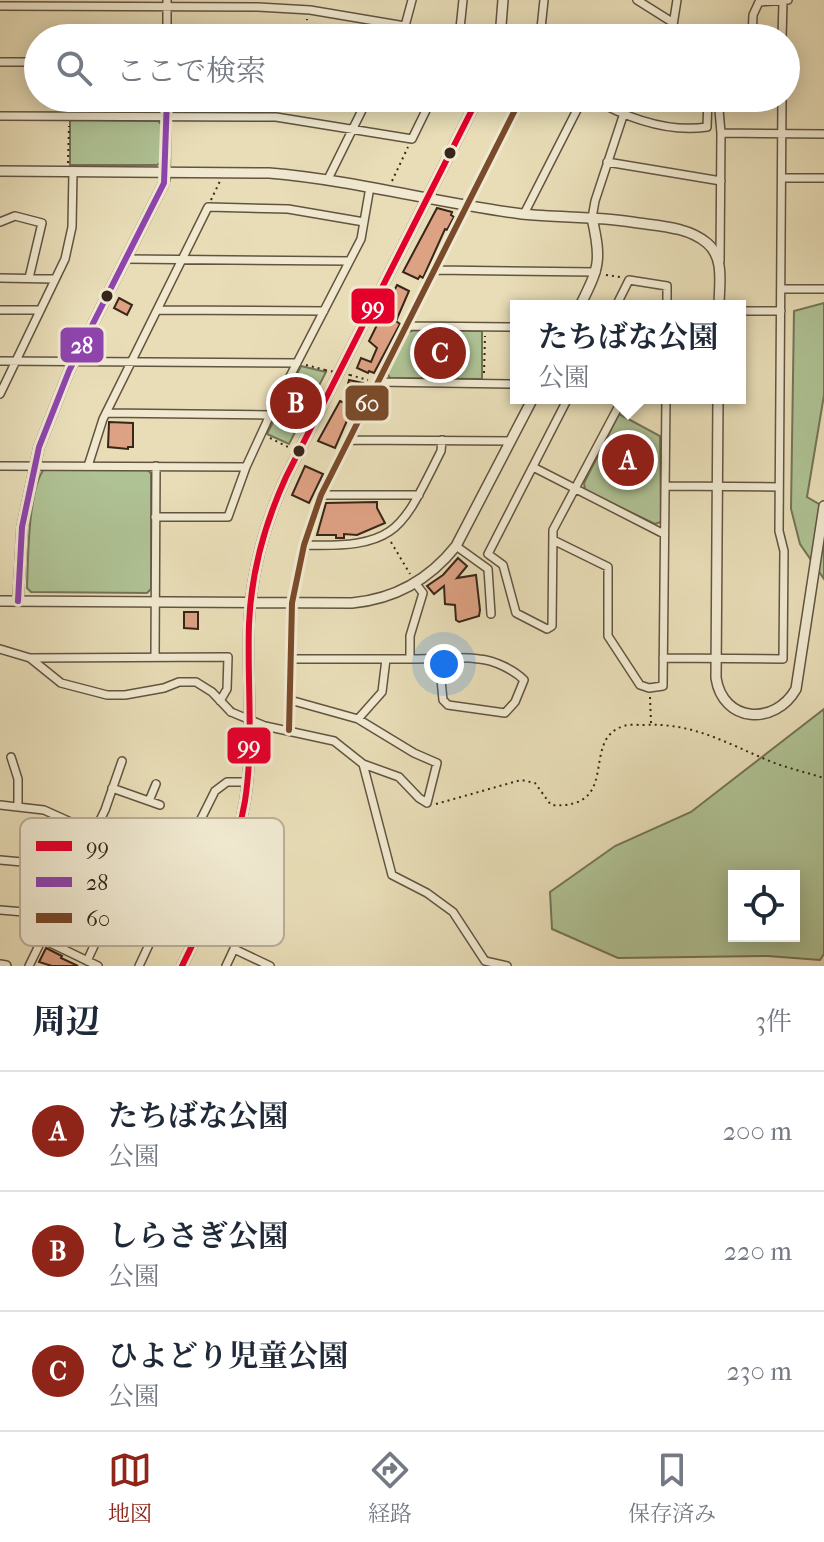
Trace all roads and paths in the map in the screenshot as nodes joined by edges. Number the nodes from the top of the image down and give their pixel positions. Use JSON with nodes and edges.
{"nodes":[{"id":1,"x":307,"y":0,"type":"edge"},
{"id":2,"x":412,"y":0,"type":"edge"},
{"id":3,"x":463,"y":0,"type":"edge"},
{"id":4,"x":503,"y":0,"type":"edge"},
{"id":5,"x":544,"y":0,"type":"edge"},
{"id":6,"x":637,"y":0,"type":"edge"},
{"id":7,"x":677,"y":0,"type":"edge"},
{"id":8,"x":785,"y":1,"type":"edge"},
{"id":9,"x":167,"y":3,"type":"edge"},
{"id":10,"x":1,"y":4,"type":"edge"},
{"id":11,"x":309,"y":12,"type":"junction"},
{"id":12,"x":672,"y":22,"type":"joint"},
{"id":13,"x":167,"y":24,"type":"edge"},
{"id":14,"x":307,"y":24,"type":"edge"},
{"id":15,"x":391,"y":24,"type":"edge"},
{"id":16,"x":406,"y":24,"type":"edge"},
{"id":17,"x":460,"y":24,"type":"edge"},
{"id":18,"x":501,"y":24,"type":"edge"},
{"id":19,"x":541,"y":24,"type":"edge"},
{"id":20,"x":753,"y":24,"type":"edge"},
{"id":21,"x":783,"y":24,"type":"edge"},
{"id":22,"x":0,"y":62,"type":"edge"},
{"id":23,"x":24,"y":62,"type":"edge"},
{"id":24,"x":167,"y":112,"type":"edge"},
{"id":25,"x":361,"y":112,"type":"edge"},
{"id":26,"x":425,"y":112,"type":"edge"},
{"id":27,"x":471,"y":112,"type":"edge"},
{"id":28,"x":514,"y":112,"type":"edge"},
{"id":29,"x":576,"y":112,"type":"edge"},
{"id":30,"x":616,"y":112,"type":"edge"},
{"id":31,"x":708,"y":112,"type":"edge"},
{"id":32,"x":719,"y":112,"type":"edge"},
{"id":33,"x":782,"y":112,"type":"edge"},
{"id":34,"x":0,"y":116,"type":"edge"},
{"id":35,"x":69,"y":116,"type":"junction"},
{"id":36,"x":623,"y":116,"type":"junction"},
{"id":37,"x":167,"y":118,"type":"junction"},
{"id":38,"x":353,"y":128,"type":"junction"},
{"id":39,"x":721,"y":133,"type":"junction"},
{"id":40,"x":782,"y":134,"type":"junction"},
{"id":41,"x":824,"y":134,"type":"edge"},
{"id":42,"x":412,"y":139,"type":"junction"},
{"id":43,"x":607,"y":162,"type":"junction"},
{"id":44,"x":70,"y":169,"type":"junction"},
{"id":45,"x":0,"y":171,"type":"edge"},
{"id":46,"x":166,"y":172,"type":"junction"},
{"id":47,"x":782,"y":178,"type":"junction"},
{"id":48,"x":824,"y":178,"type":"edge"},
{"id":49,"x":328,"y":179,"type":"junction"},
{"id":50,"x":220,"y":180,"type":"dead end"},
{"id":51,"x":721,"y":181,"type":"junction"},
{"id":52,"x":390,"y":184,"type":"dead end"},
{"id":53,"x":370,"y":187,"type":"junction"},
{"id":54,"x":426,"y":198,"type":"junction"},
{"id":55,"x":467,"y":205,"type":"junction"},
{"id":56,"x":208,"y":207,"type":"junction"},
{"id":57,"x":524,"y":214,"type":"junction"},
{"id":58,"x":592,"y":218,"type":"junction"},
{"id":59,"x":0,"y":222,"type":"edge"},
{"id":60,"x":364,"y":222,"type":"junction"},
{"id":61,"x":126,"y":259,"type":"junction"},
{"id":62,"x":183,"y":259,"type":"junction"},
{"id":63,"x":349,"y":261,"type":"junction"},
{"id":64,"x":720,"y":261,"type":"junction"},
{"id":65,"x":434,"y":270,"type":"junction"},
{"id":66,"x":601,"y":273,"type":"junction"},
{"id":67,"x":621,"y":277,"type":"dead end"},
{"id":68,"x":0,"y":278,"type":"edge"},
{"id":69,"x":29,"y":278,"type":"junction"},
{"id":70,"x":55,"y":279,"type":"junction"},
{"id":71,"x":781,"y":289,"type":"junction"},
{"id":72,"x":824,"y":289,"type":"edge"},
{"id":73,"x":584,"y":300,"type":"edge"},
{"id":74,"x":619,"y":300,"type":"edge"},
{"id":75,"x":667,"y":300,"type":"edge"},
{"id":76,"x":719,"y":300,"type":"edge"},
{"id":77,"x":0,"y":310,"type":"edge"},
{"id":78,"x":40,"y":310,"type":"junction"},
{"id":79,"x":158,"y":310,"type":"junction"},
{"id":80,"x":324,"y":311,"type":"junction"},
{"id":81,"x":746,"y":311,"type":"edge"},
{"id":82,"x":781,"y":311,"type":"junction"},
{"id":83,"x":406,"y":326,"type":"junction"},
{"id":84,"x":485,"y":327,"type":"junction"},
{"id":85,"x":510,"y":327,"type":"edge"},
{"id":86,"x":0,"y":361,"type":"edge"},
{"id":87,"x":15,"y":361,"type":"junction"},
{"id":88,"x":73,"y":361,"type":"junction"},
{"id":89,"x":131,"y":362,"type":"junction"},
{"id":90,"x":297,"y":363,"type":"junction"},
{"id":91,"x":378,"y":382,"type":"junction"},
{"id":92,"x":484,"y":384,"type":"junction"},
{"id":93,"x":510,"y":384,"type":"edge"},
{"id":94,"x":0,"y":394,"type":"edge"},
{"id":95,"x":530,"y":404,"type":"edge"},
{"id":96,"x":565,"y":404,"type":"edge"},
{"id":97,"x":620,"y":404,"type":"edge"},
{"id":98,"x":666,"y":404,"type":"edge"},
{"id":99,"x":718,"y":404,"type":"edge"},
{"id":100,"x":106,"y":413,"type":"junction"},
{"id":101,"x":270,"y":415,"type":"junction"},
{"id":102,"x":261,"y":434,"type":"junction"},
{"id":103,"x":349,"y":440,"type":"junction"},
{"id":104,"x":442,"y":440,"type":"junction"},
{"id":105,"x":511,"y":441,"type":"junction"},
{"id":106,"x":290,"y":448,"type":"dead end"},
{"id":107,"x":0,"y":466,"type":"edge"},
{"id":108,"x":33,"y":466,"type":"junction"},
{"id":109,"x":88,"y":466,"type":"junction"},
{"id":110,"x":156,"y":466,"type":"junction"},
{"id":111,"x":246,"y":467,"type":"junction"},
{"id":112,"x":533,"y":467,"type":"junction"},
{"id":113,"x":665,"y":486,"type":"junction"},
{"id":114,"x":717,"y":486,"type":"junction"},
{"id":115,"x":779,"y":487,"type":"junction"},
{"id":116,"x":575,"y":489,"type":"junction"},
{"id":117,"x":321,"y":495,"type":"junction"},
{"id":118,"x":419,"y":495,"type":"junction"},
{"id":119,"x":824,"y":506,"type":"edge"},
{"id":120,"x":155,"y":517,"type":"junction"},
{"id":121,"x":386,"y":534,"type":"junction"},
{"id":122,"x":664,"y":534,"type":"junction"},
{"id":123,"x":553,"y":540,"type":"junction"},
{"id":124,"x":304,"y":545,"type":"junction"},
{"id":125,"x":456,"y":546,"type":"junction"},
{"id":126,"x":416,"y":584,"type":"junction"},
{"id":127,"x":0,"y":601,"type":"edge"},
{"id":128,"x":18,"y":601,"type":"junction"},
{"id":129,"x":155,"y":602,"type":"junction"},
{"id":130,"x":251,"y":602,"type":"junction"},
{"id":131,"x":292,"y":603,"type":"junction"},
{"id":132,"x":491,"y":614,"type":"dead end"},
{"id":133,"x":0,"y":649,"type":"edge"},
{"id":134,"x":155,"y":657,"type":"junction"},
{"id":135,"x":30,"y":658,"type":"junction"},
{"id":136,"x":663,"y":658,"type":"junction"},
{"id":137,"x":291,"y":659,"type":"junction"},
{"id":138,"x":386,"y":659,"type":"junction"},
{"id":139,"x":410,"y":659,"type":"junction"},
{"id":140,"x":439,"y":659,"type":"junction"},
{"id":141,"x":716,"y":659,"type":"junction"},
{"id":142,"x":649,"y":688,"type":"junction"},
{"id":143,"x":290,"y":700,"type":"junction"},
{"id":144,"x":220,"y":701,"type":"junction"},
{"id":145,"x":358,"y":719,"type":"junction"},
{"id":146,"x":651,"y":724,"type":"junction"},
{"id":147,"x":289,"y":730,"type":"junction"},
{"id":148,"x":11,"y":757,"type":"dead end"},
{"id":149,"x":122,"y":761,"type":"dead end"},
{"id":150,"x":363,"y":764,"type":"junction"},
{"id":151,"x":824,"y":778,"type":"edge"},
{"id":152,"x":247,"y":782,"type":"junction"},
{"id":153,"x":156,"y":784,"type":"dead end"},
{"id":154,"x":112,"y":788,"type":"junction"},
{"id":155,"x":149,"y":801,"type":"junction"},
{"id":156,"x":427,"y":803,"type":"junction"},
{"id":157,"x":0,"y":805,"type":"edge"},
{"id":158,"x":18,"y":805,"type":"junction"},
{"id":159,"x":160,"y":805,"type":"dead end"},
{"id":160,"x":63,"y":818,"type":"edge"},
{"id":161,"x":99,"y":818,"type":"edge"},
{"id":162,"x":202,"y":818,"type":"edge"},
{"id":163,"x":241,"y":818,"type":"edge"},
{"id":164,"x":0,"y":860,"type":"edge"},
{"id":165,"x":20,"y":862,"type":"edge"},
{"id":166,"x":0,"y":910,"type":"edge"},
{"id":167,"x":20,"y":912,"type":"edge"},
{"id":168,"x":39,"y":946,"type":"edge"},
{"id":169,"x":56,"y":946,"type":"edge"},
{"id":170,"x":95,"y":946,"type":"edge"},
{"id":171,"x":148,"y":946,"type":"edge"},
{"id":172,"x":192,"y":946,"type":"edge"},
{"id":173,"x":87,"y":961,"type":"junction"},
{"id":174,"x":0,"y":965,"type":"edge"},
{"id":175,"x":6,"y":966,"type":"edge"},
{"id":176,"x":29,"y":966,"type":"edge"},
{"id":177,"x":98,"y":966,"type":"edge"},
{"id":178,"x":139,"y":966,"type":"edge"},
{"id":179,"x":182,"y":966,"type":"edge"},
{"id":180,"x":226,"y":966,"type":"edge"},
{"id":181,"x":270,"y":966,"type":"edge"},
{"id":182,"x":507,"y":966,"type":"edge"}],
"edges":[{"from":1,"to":11,"type":"street"},
{"from":2,"to":16,"type":"street"},
{"from":3,"to":17,"type":"street"},
{"from":4,"to":18,"type":"street"},
{"from":5,"to":19,"type":"street"},
{"from":6,"to":12,"type":"street"},
{"from":7,"to":12,"type":"street"},
{"from":8,"to":20,"type":"street"},
{"from":8,"to":21,"type":"street"},
{"from":9,"to":10,"type":"street"},
{"from":9,"to":11,"type":"street"},
{"from":9,"to":13,"type":"street"},
{"from":11,"to":14,"type":"path"},
{"from":11,"to":15,"type":"street"},
{"from":22,"to":23,"type":"street"},
{"from":24,"to":37,"type":"street"},
{"from":25,"to":38,"type":"street"},
{"from":26,"to":42,"type":"street"},
{"from":27,"to":54,"type":"street"},
{"from":28,"to":55,"type":"street"},
{"from":29,"to":57,"type":"street"},
{"from":30,"to":36,"type":"street"},
{"from":31,"to":36,"type":"street"},
{"from":32,"to":39,"type":"street"},
{"from":33,"to":40,"type":"street"},
{"from":34,"to":35,"type":"street"},
{"from":35,"to":37,"type":"street"},
{"from":35,"to":44,"type":"path"},
{"from":36,"to":43,"type":"street"},
{"from":37,"to":38,"type":"street"},
{"from":37,"to":46,"type":"street"},
{"from":38,"to":42,"type":"street"},
{"from":38,"to":49,"type":"street"},
{"from":39,"to":40,"type":"street"},
{"from":39,"to":51,"type":"street"},
{"from":40,"to":41,"type":"street"},
{"from":40,"to":47,"type":"street"},
{"from":42,"to":52,"type":"path"},
{"from":43,"to":51,"type":"street"},
{"from":43,"to":58,"type":"street"},
{"from":44,"to":45,"type":"street"},
{"from":44,"to":46,"type":"street"},
{"from":44,"to":70,"type":"street"},
{"from":46,"to":49,"type":"street"},
{"from":46,"to":61,"type":"street"},
{"from":47,"to":48,"type":"street"},
{"from":47,"to":71,"type":"street"},
{"from":49,"to":53,"type":"street"},
{"from":50,"to":56,"type":"path"},
{"from":51,"to":64,"type":"street"},
{"from":53,"to":54,"type":"street"},
{"from":53,"to":60,"type":"street"},
{"from":54,"to":55,"type":"street"},
{"from":54,"to":130,"type":"street"},
{"from":55,"to":57,"type":"street"},
{"from":55,"to":65,"type":"street"},
{"from":56,"to":60,"type":"street"},
{"from":56,"to":62,"type":"street"},
{"from":57,"to":58,"type":"street"},
{"from":58,"to":64,"type":"street"},
{"from":58,"to":66,"type":"street"},
{"from":59,"to":69,"type":"street"},
{"from":60,"to":63,"type":"street"},
{"from":61,"to":62,"type":"street"},
{"from":61,"to":88,"type":"street"},
{"from":62,"to":63,"type":"street"},
{"from":62,"to":79,"type":"street"},
{"from":63,"to":80,"type":"street"},
{"from":64,"to":76,"type":"street"},
{"from":65,"to":66,"type":"street"},
{"from":65,"to":83,"type":"street"},
{"from":66,"to":67,"type":"path"},
{"from":66,"to":73,"type":"street"},
{"from":68,"to":69,"type":"street"},
{"from":69,"to":70,"type":"street"},
{"from":70,"to":78,"type":"street"},
{"from":71,"to":72,"type":"street"},
{"from":71,"to":82,"type":"street"},
{"from":74,"to":75,"type":"street"},
{"from":77,"to":78,"type":"street"},
{"from":78,"to":87,"type":"street"},
{"from":79,"to":80,"type":"street"},
{"from":79,"to":89,"type":"street"},
{"from":80,"to":90,"type":"street"},
{"from":81,"to":82,"type":"street"},
{"from":82,"to":115,"type":"street"},
{"from":83,"to":84,"type":"street"},
{"from":83,"to":91,"type":"street"},
{"from":84,"to":85,"type":"street"},
{"from":84,"to":92,"type":"path"},
{"from":86,"to":87,"type":"street"},
{"from":87,"to":88,"type":"street"},
{"from":87,"to":94,"type":"street"},
{"from":88,"to":89,"type":"street"},
{"from":88,"to":108,"type":"street"},
{"from":89,"to":90,"type":"street"},
{"from":89,"to":100,"type":"street"},
{"from":90,"to":91,"type":"path","bridge":true},
{"from":90,"to":101,"type":"street"},
{"from":91,"to":92,"type":"street"},
{"from":91,"to":103,"type":"street"},
{"from":92,"to":93,"type":"street"},
{"from":95,"to":105,"type":"street"},
{"from":96,"to":112,"type":"street"},
{"from":97,"to":116,"type":"street"},
{"from":98,"to":113,"type":"street"},
{"from":99,"to":114,"type":"street"},
{"from":100,"to":101,"type":"street"},
{"from":100,"to":109,"type":"street"},
{"from":101,"to":102,"type":"street"},
{"from":102,"to":106,"type":"path"},
{"from":102,"to":111,"type":"street"},
{"from":103,"to":104,"type":"street"},
{"from":103,"to":117,"type":"street"},
{"from":104,"to":105,"type":"street"},
{"from":104,"to":118,"type":"street"},
{"from":105,"to":125,"type":"street"},
{"from":107,"to":108,"type":"street"},
{"from":108,"to":109,"type":"street"},
{"from":108,"to":128,"type":"street"},
{"from":109,"to":110,"type":"street"},
{"from":110,"to":111,"type":"street"},
{"from":110,"to":120,"type":"street"},
{"from":111,"to":120,"type":"street"},
{"from":112,"to":116,"type":"street"},
{"from":112,"to":123,"type":"street"},
{"from":113,"to":114,"type":"street"},
{"from":113,"to":122,"type":"street"},
{"from":114,"to":115,"type":"street"},
{"from":114,"to":141,"type":"street"},
{"from":115,"to":141,"type":"street"},
{"from":116,"to":122,"type":"street"},
{"from":116,"to":123,"type":"street"},
{"from":117,"to":118,"type":"street"},
{"from":117,"to":124,"type":"street"},
{"from":118,"to":121,"type":"street"},
{"from":119,"to":141,"type":"street"},
{"from":120,"to":129,"type":"street"},
{"from":121,"to":124,"type":"street"},
{"from":121,"to":126,"type":"path"},
{"from":122,"to":136,"type":"street"},
{"from":123,"to":142,"type":"street"},
{"from":124,"to":131,"type":"street"},
{"from":125,"to":126,"type":"street"},
{"from":125,"to":132,"type":"street"},
{"from":126,"to":131,"type":"street"},
{"from":126,"to":139,"type":"street"},
{"from":127,"to":128,"type":"street"},
{"from":128,"to":129,"type":"street"},
{"from":129,"to":130,"type":"street"},
{"from":129,"to":134,"type":"street"},
{"from":130,"to":131,"type":"street"},
{"from":130,"to":152,"type":"street"},
{"from":131,"to":137,"type":"street"},
{"from":133,"to":135,"type":"street"},
{"from":134,"to":135,"type":"street"},
{"from":134,"to":144,"type":"street"},
{"from":135,"to":144,"type":"street"},
{"from":136,"to":141,"type":"street"},
{"from":136,"to":142,"type":"street"},
{"from":137,"to":138,"type":"street"},
{"from":137,"to":143,"type":"street"},
{"from":138,"to":139,"type":"street"},
{"from":138,"to":145,"type":"street"},
{"from":139,"to":140,"type":"street"},
{"from":140,"to":140,"type":"street"},
{"from":142,"to":146,"type":"path"},
{"from":143,"to":145,"type":"street"},
{"from":143,"to":147,"type":"street"},
{"from":144,"to":147,"type":"street","bridge":true},
{"from":145,"to":156,"type":"street"},
{"from":146,"to":151,"type":"path"},
{"from":146,"to":156,"type":"path"},
{"from":147,"to":150,"type":"street"},
{"from":148,"to":158,"type":"street"},
{"from":149,"to":154,"type":"street"},
{"from":150,"to":156,"type":"street"},
{"from":150,"to":182,"type":"street"},
{"from":152,"to":162,"type":"street"},
{"from":152,"to":163,"type":"street"},
{"from":153,"to":155,"type":"street"},
{"from":154,"to":155,"type":"street"},
{"from":154,"to":161,"type":"street"},
{"from":155,"to":159,"type":"street"},
{"from":157,"to":158,"type":"street"},
{"from":158,"to":160,"type":"street"},
{"from":164,"to":165,"type":"street"},
{"from":166,"to":167,"type":"street"},
{"from":168,"to":176,"type":"street"},
{"from":169,"to":173,"type":"street"},
{"from":170,"to":173,"type":"street"},
{"from":171,"to":178,"type":"street"},
{"from":172,"to":179,"type":"street"},
{"from":173,"to":177,"type":"street"},
{"from":174,"to":175,"type":"street"},
{"from":180,"to":181,"type":"street"}]}
